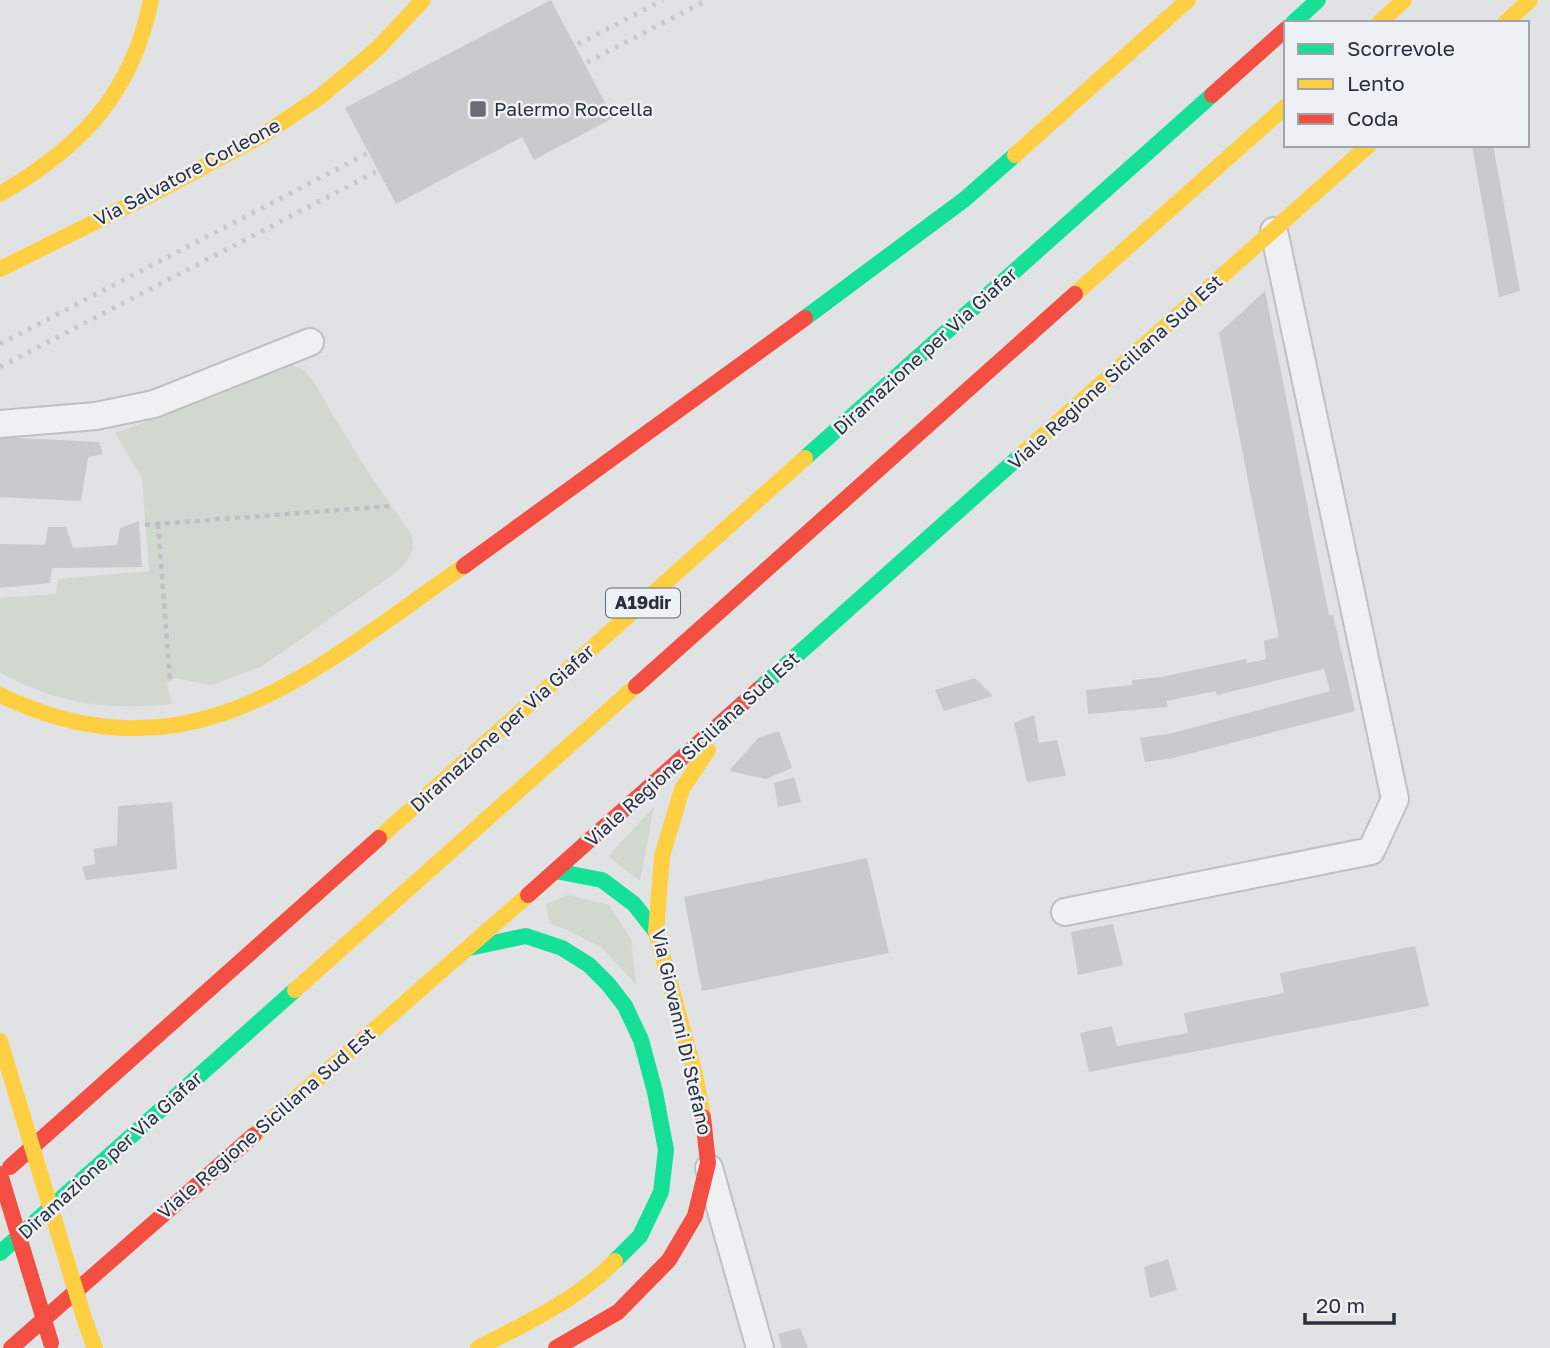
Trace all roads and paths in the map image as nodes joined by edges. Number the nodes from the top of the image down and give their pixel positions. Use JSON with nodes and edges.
{"nodes":[{"id":1,"x":151,"y":0,"type":"edge"},
{"id":2,"x":423,"y":0,"type":"edge"},
{"id":3,"x":1188,"y":0,"type":"edge"},
{"id":4,"x":1318,"y":0,"type":"edge"},
{"id":5,"x":1405,"y":0,"type":"edge"},
{"id":6,"x":1530,"y":0,"type":"edge"},
{"id":7,"x":1295,"y":21,"type":"edge"},
{"id":8,"x":1381,"y":21,"type":"edge"},
{"id":9,"x":1507,"y":21,"type":"edge"},
{"id":10,"x":1284,"y":31,"type":"edge"},
{"id":11,"x":1284,"y":108,"type":"edge"},
{"id":12,"x":1367,"y":147,"type":"edge"},
{"id":13,"x":0,"y":194,"type":"edge"},
{"id":14,"x":1274,"y":231,"type":"junction"},
{"id":15,"x":0,"y":269,"type":"edge"},
{"id":16,"x":310,"y":342,"type":"dead end"},
{"id":17,"x":0,"y":424,"type":"edge"},
{"id":18,"x":391,"y":506,"type":"dead end"},
{"id":19,"x":158,"y":524,"type":"junction"},
{"id":20,"x":145,"y":525,"type":"dead end"},
{"id":21,"x":170,"y":681,"type":"dead end"},
{"id":22,"x":0,"y":695,"type":"edge"},
{"id":23,"x":734,"y":711,"type":"junction"},
{"id":24,"x":555,"y":871,"type":"junction"},
{"id":25,"x":1065,"y":912,"type":"dead end"},
{"id":26,"x":656,"y":932,"type":"junction"},
{"id":27,"x":467,"y":948,"type":"junction"},
{"id":28,"x":0,"y":1041,"type":"edge"},
{"id":29,"x":708,"y":1163,"type":"junction"},
{"id":30,"x":0,"y":1175,"type":"edge"},
{"id":31,"x":0,"y":1253,"type":"edge"},
{"id":32,"x":52,"y":1345,"type":"edge"},
{"id":33,"x":11,"y":1348,"type":"edge"},
{"id":34,"x":95,"y":1348,"type":"edge"},
{"id":35,"x":478,"y":1348,"type":"edge"},
{"id":36,"x":556,"y":1348,"type":"edge"},
{"id":37,"x":760,"y":1348,"type":"edge"}],
"edges":[{"from":1,"to":13,"type":"main road"},
{"from":2,"to":15,"type":"main road","name":"Via Salvatore Corleone"},
{"from":3,"to":22,"type":"main road"},
{"from":4,"to":7,"type":"main road"},
{"from":5,"to":8,"type":"main road"},
{"from":6,"to":9,"type":"main road"},
{"from":10,"to":30,"type":"main road","name":"Diramazione per Via Giafar","number":"A19dir"},
{"from":11,"to":31,"type":"main road","name":"Diramazione per Via Giafar","number":"A19dir"},
{"from":12,"to":14,"type":"main road","name":"Viale Regione Siciliana Sud Est"},
{"from":14,"to":23,"type":"main road","name":"Viale Regione Siciliana Sud Est"},
{"from":14,"to":25,"type":"street"},
{"from":16,"to":17,"type":"street"},
{"from":18,"to":19,"type":"path"},
{"from":19,"to":20,"type":"path"},
{"from":19,"to":21,"type":"path"},
{"from":23,"to":24,"type":"main road","name":"Viale Regione Siciliana Sud Est"},
{"from":23,"to":26,"type":"main road","name":"Via Giovanni Di Stefano"},
{"from":24,"to":26,"type":"main road"},
{"from":24,"to":27,"type":"main road","name":"Viale Regione Siciliana Sud Est"},
{"from":26,"to":29,"type":"main road","name":"Via Giovanni Di Stefano"},
{"from":27,"to":33,"type":"main road","name":"Viale Regione Siciliana Sud Est"},
{"from":27,"to":35,"type":"main road"},
{"from":28,"to":34,"type":"main road","bridge":true},
{"from":29,"to":36,"type":"main road","name":"Via Giovanni Di Stefano"},
{"from":29,"to":37,"type":"street"},
{"from":30,"to":32,"type":"main road","bridge":true}]}
